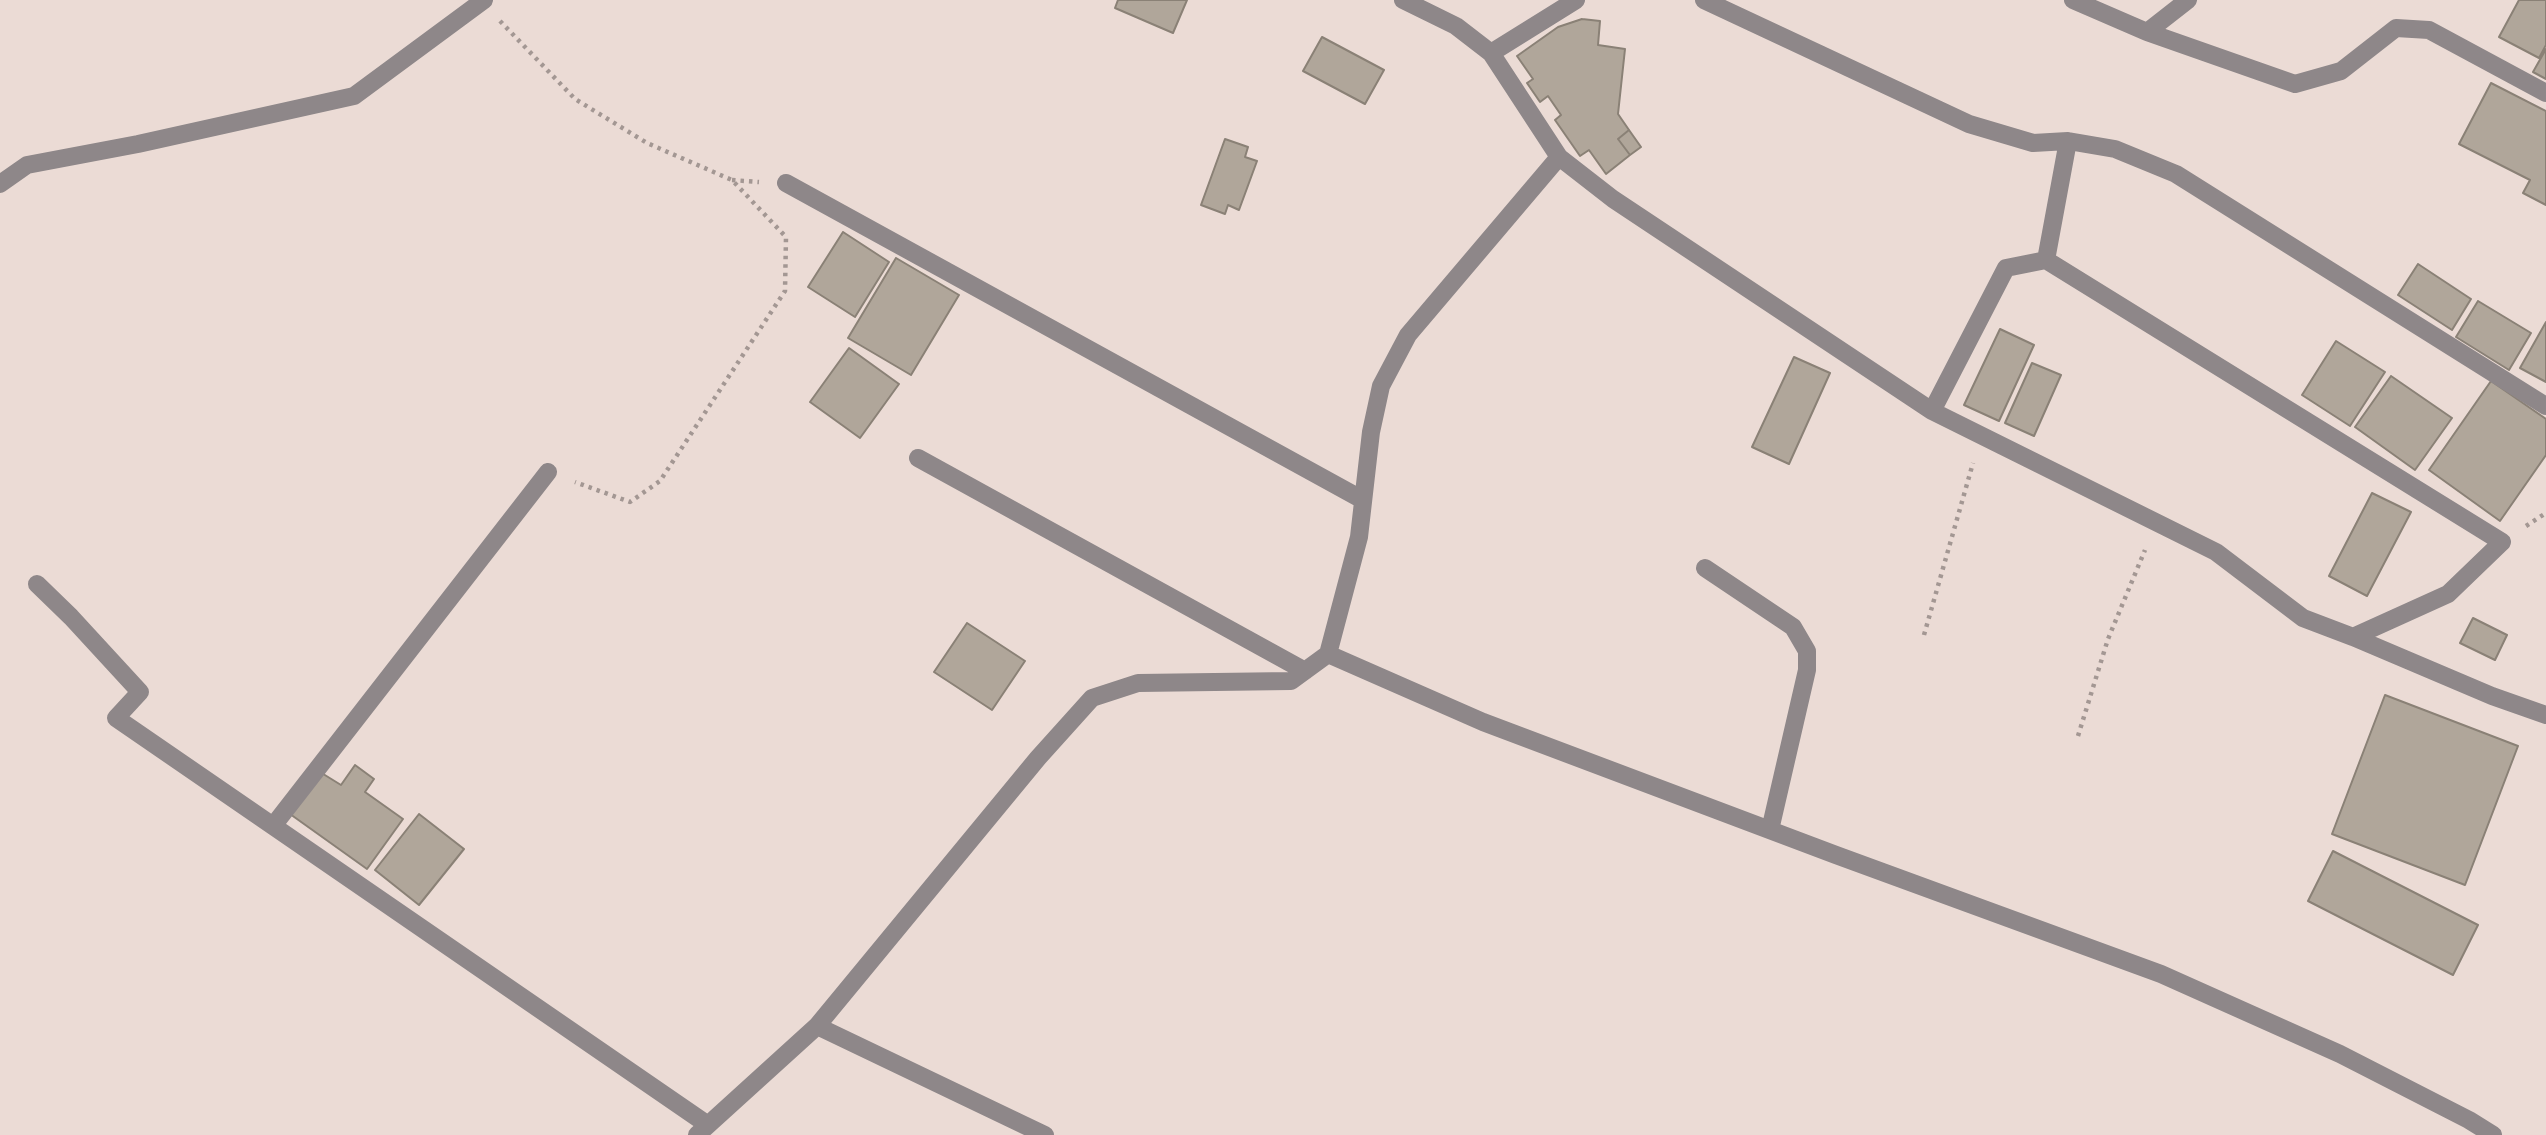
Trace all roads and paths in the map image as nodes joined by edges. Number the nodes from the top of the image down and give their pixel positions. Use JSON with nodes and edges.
{"nodes":[{"id":1,"x":484,"y":0,"type":"edge"},
{"id":2,"x":1403,"y":0,"type":"edge"},
{"id":3,"x":1576,"y":0,"type":"edge"},
{"id":4,"x":1704,"y":0,"type":"edge"},
{"id":5,"x":2073,"y":0,"type":"edge"},
{"id":6,"x":2188,"y":0,"type":"edge"},
{"id":7,"x":2147,"y":32,"type":"junction"},
{"id":8,"x":1491,"y":53,"type":"junction"},
{"id":9,"x":2546,"y":93,"type":"edge"},
{"id":10,"x":2068,"y":141,"type":"junction"},
{"id":11,"x":1559,"y":157,"type":"junction"},
{"id":12,"x":786,"y":183,"type":"dead end"},
{"id":13,"x":0,"y":184,"type":"edge"},
{"id":14,"x":2046,"y":260,"type":"junction"},
{"id":15,"x":2546,"y":406,"type":"edge"},
{"id":16,"x":1932,"y":411,"type":"junction"},
{"id":17,"x":1980,"y":435,"type":"junction"},
{"id":18,"x":918,"y":458,"type":"dead end"},
{"id":19,"x":548,"y":472,"type":"joint"},
{"id":20,"x":1363,"y":500,"type":"junction"},
{"id":21,"x":2157,"y":523,"type":"junction"},
{"id":22,"x":1705,"y":568,"type":"dead end"},
{"id":23,"x":37,"y":584,"type":"dead end"},
{"id":24,"x":1924,"y":635,"type":"dead end"},
{"id":25,"x":2353,"y":636,"type":"junction"},
{"id":26,"x":1328,"y":654,"type":"junction"},
{"id":27,"x":1305,"y":671,"type":"junction"},
{"id":28,"x":2546,"y":715,"type":"edge"},
{"id":29,"x":2078,"y":736,"type":"dead end"},
{"id":30,"x":273,"y":826,"type":"junction"},
{"id":31,"x":1770,"y":830,"type":"junction"},
{"id":32,"x":817,"y":1026,"type":"junction"},
{"id":33,"x":702,"y":1130,"type":"edge"},
{"id":34,"x":1045,"y":1135,"type":"edge"},
{"id":35,"x":2493,"y":1135,"type":"edge"}],
"edges":[{"from":1,"to":13,"type":"street"},
{"from":1,"to":19,"type":"path"},
{"from":2,"to":8,"type":"street"},
{"from":3,"to":8,"type":"street"},
{"from":4,"to":10,"type":"street"},
{"from":5,"to":7,"type":"street"},
{"from":6,"to":7,"type":"street"},
{"from":7,"to":9,"type":"street"},
{"from":8,"to":11,"type":"street"},
{"from":10,"to":14,"type":"street"},
{"from":10,"to":15,"type":"street"},
{"from":11,"to":16,"type":"street"},
{"from":11,"to":20,"type":"street"},
{"from":12,"to":20,"type":"street"},
{"from":14,"to":16,"type":"street"},
{"from":14,"to":25,"type":"street"},
{"from":16,"to":17,"type":"street"},
{"from":17,"to":21,"type":"street"},
{"from":17,"to":24,"type":"path"},
{"from":18,"to":27,"type":"street"},
{"from":19,"to":30,"type":"street"},
{"from":20,"to":26,"type":"street"},
{"from":21,"to":25,"type":"street"},
{"from":21,"to":29,"type":"path"},
{"from":22,"to":31,"type":"street"},
{"from":23,"to":30,"type":"street"},
{"from":25,"to":28,"type":"street"},
{"from":26,"to":27,"type":"street"},
{"from":26,"to":31,"type":"street"},
{"from":27,"to":32,"type":"street"},
{"from":30,"to":33,"type":"street"},
{"from":31,"to":35,"type":"street"},
{"from":32,"to":33,"type":"street"},
{"from":32,"to":34,"type":"street"}]}
